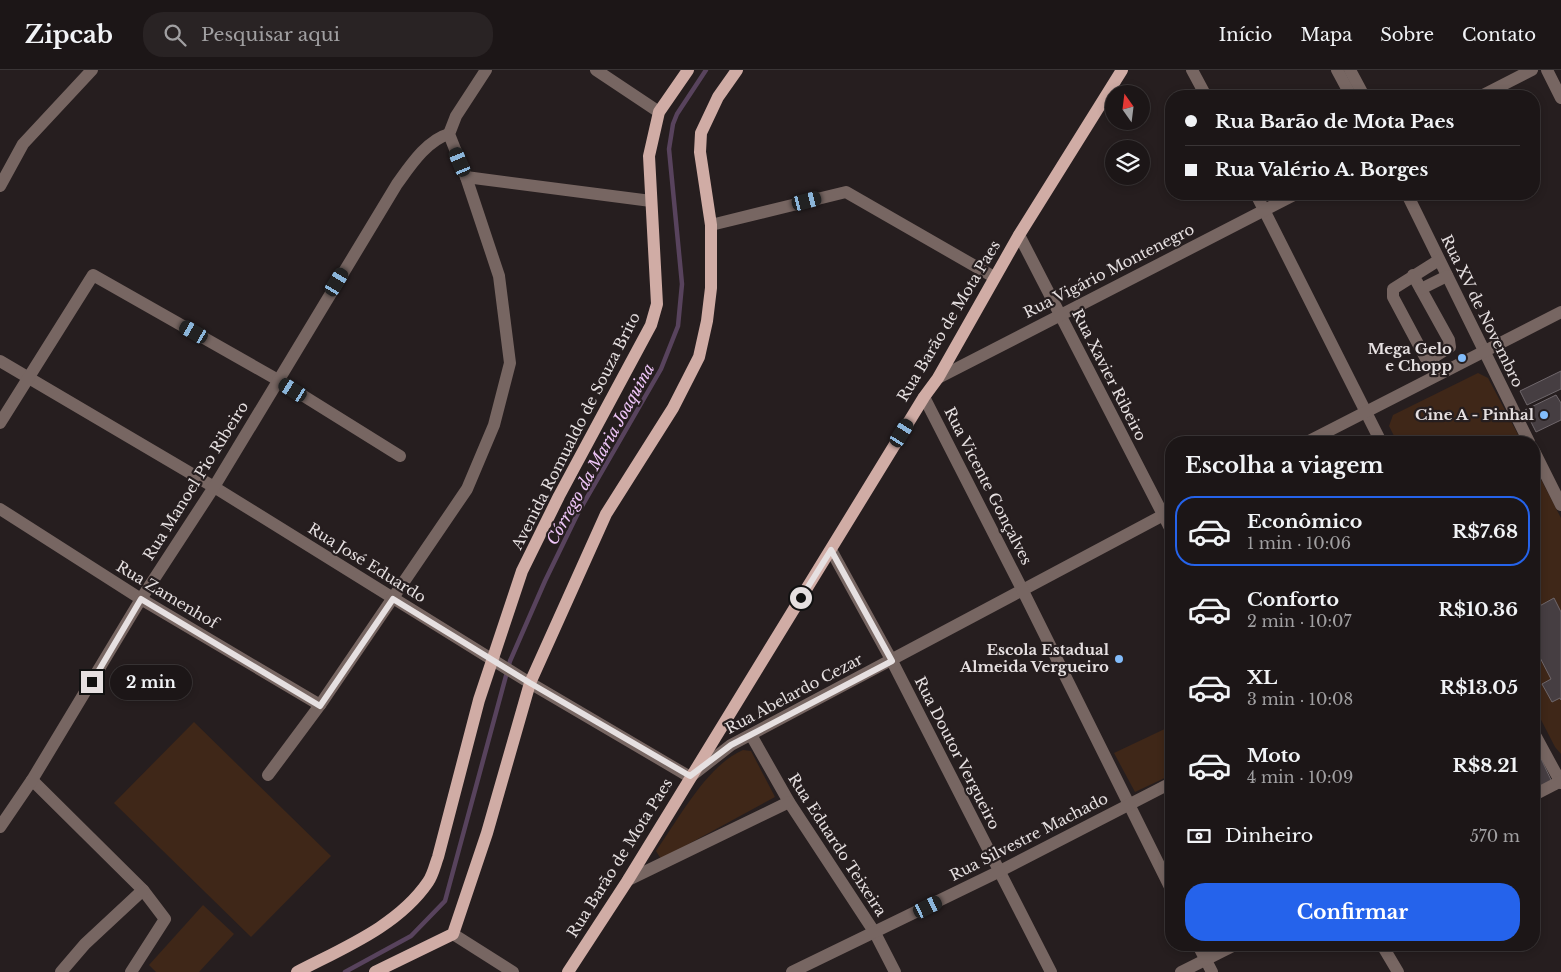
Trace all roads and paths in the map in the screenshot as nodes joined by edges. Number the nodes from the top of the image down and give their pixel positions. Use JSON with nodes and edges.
{"nodes":[{"id":1,"x":92,"y":70,"type":"edge"},
{"id":2,"x":486,"y":70,"type":"edge"},
{"id":3,"x":596,"y":70,"type":"edge"},
{"id":4,"x":688,"y":70,"type":"edge"},
{"id":5,"x":737,"y":70,"type":"edge"},
{"id":6,"x":1122,"y":70,"type":"edge"},
{"id":7,"x":1192,"y":70,"type":"edge"},
{"id":8,"x":1337,"y":70,"type":"edge"},
{"id":9,"x":1350,"y":70,"type":"edge"},
{"id":10,"x":1532,"y":70,"type":"edge"},
{"id":11,"x":1547,"y":70,"type":"edge"},
{"id":12,"x":1203,"y":90,"type":"edge"},
{"id":13,"x":1348,"y":90,"type":"edge"},
{"id":14,"x":1361,"y":90,"type":"edge"},
{"id":15,"x":1493,"y":90,"type":"edge"},
{"id":16,"x":1561,"y":98,"type":"edge"},
{"id":17,"x":659,"y":112,"type":"junction"},
{"id":18,"x":449,"y":134,"type":"junction"},
{"id":19,"x":466,"y":177,"type":"junction"},
{"id":20,"x":0,"y":186,"type":"edge"},
{"id":21,"x":1259,"y":200,"type":"edge"},
{"id":22,"x":1284,"y":200,"type":"edge"},
{"id":23,"x":1410,"y":200,"type":"edge"},
{"id":24,"x":652,"y":201,"type":"junction"},
{"id":25,"x":1264,"y":210,"type":"junction"},
{"id":26,"x":711,"y":225,"type":"junction"},
{"id":27,"x":1019,"y":235,"type":"junction"},
{"id":28,"x":1439,"y":260,"type":"junction"},
{"id":29,"x":1413,"y":275,"type":"junction"},
{"id":30,"x":1447,"y":276,"type":"junction"},
{"id":31,"x":994,"y":277,"type":"junction"},
{"id":32,"x":1421,"y":289,"type":"junction"},
{"id":33,"x":1561,"y":312,"type":"edge"},
{"id":34,"x":1060,"y":314,"type":"junction"},
{"id":35,"x":1484,"y":353,"type":"junction"},
{"id":36,"x":0,"y":361,"type":"edge"},
{"id":37,"x":27,"y":378,"type":"junction"},
{"id":38,"x":938,"y":378,"type":"junction"},
{"id":39,"x":278,"y":380,"type":"junction"},
{"id":40,"x":924,"y":397,"type":"junction"},
{"id":41,"x":1366,"y":413,"type":"junction"},
{"id":42,"x":0,"y":423,"type":"edge"},
{"id":43,"x":1320,"y":436,"type":"edge"},
{"id":44,"x":1378,"y":436,"type":"edge"},
{"id":45,"x":1526,"y":436,"type":"edge"},
{"id":46,"x":400,"y":456,"type":"dead end"},
{"id":47,"x":1540,"y":463,"type":"edge"},
{"id":48,"x":214,"y":486,"type":"junction"},
{"id":49,"x":1561,"y":505,"type":"edge"},
{"id":50,"x":1165,"y":509,"type":"edge"},
{"id":51,"x":0,"y":510,"type":"edge"},
{"id":52,"x":1165,"y":514,"type":"edge"},
{"id":53,"x":831,"y":550,"type":"junction"},
{"id":54,"x":1023,"y":591,"type":"junction"},
{"id":55,"x":141,"y":599,"type":"junction"},
{"id":56,"x":393,"y":599,"type":"junction"},
{"id":57,"x":493,"y":660,"type":"junction"},
{"id":58,"x":892,"y":661,"type":"junction"},
{"id":59,"x":530,"y":683,"type":"junction"},
{"id":60,"x":320,"y":706,"type":"junction"},
{"id":61,"x":751,"y":735,"type":"junction"},
{"id":62,"x":1540,"y":743,"type":"edge"},
{"id":63,"x":268,"y":775,"type":"dead end"},
{"id":64,"x":690,"y":776,"type":"junction"},
{"id":65,"x":32,"y":780,"type":"junction"},
{"id":66,"x":1561,"y":782,"type":"edge"},
{"id":67,"x":1165,"y":786,"type":"edge"},
{"id":68,"x":1540,"y":791,"type":"edge"},
{"id":69,"x":789,"y":802,"type":"junction"},
{"id":70,"x":1130,"y":803,"type":"junction"},
{"id":71,"x":0,"y":827,"type":"edge"},
{"id":72,"x":1000,"y":871,"type":"junction"},
{"id":73,"x":1165,"y":876,"type":"edge"},
{"id":74,"x":628,"y":880,"type":"junction"},
{"id":75,"x":143,"y":890,"type":"junction"},
{"id":76,"x":875,"y":933,"type":"junction"},
{"id":77,"x":453,"y":934,"type":"junction"},
{"id":78,"x":1201,"y":951,"type":"edge"},
{"id":79,"x":1223,"y":951,"type":"edge"},
{"id":80,"x":1386,"y":951,"type":"edge"},
{"id":81,"x":1205,"y":960,"type":"junction"},
{"id":82,"x":60,"y":972,"type":"edge"},
{"id":83,"x":131,"y":972,"type":"edge"},
{"id":84,"x":297,"y":972,"type":"edge"},
{"id":85,"x":375,"y":972,"type":"edge"},
{"id":86,"x":513,"y":972,"type":"edge"},
{"id":87,"x":568,"y":972,"type":"edge"},
{"id":88,"x":792,"y":972,"type":"edge"},
{"id":89,"x":895,"y":972,"type":"edge"},
{"id":90,"x":1051,"y":972,"type":"edge"},
{"id":91,"x":1181,"y":972,"type":"edge"},
{"id":92,"x":1212,"y":972,"type":"edge"},
{"id":93,"x":1398,"y":972,"type":"edge"}],
"edges":[{"from":1,"to":20,"type":"street"},
{"from":2,"to":18,"type":"street"},
{"from":3,"to":17,"type":"street"},
{"from":4,"to":17,"type":"main road","name":"Avenida Romualdo de Souza Brito"},
{"from":5,"to":26,"type":"main road"},
{"from":6,"to":27,"type":"main road","name":"Rua Barão de Mota Paes"},
{"from":7,"to":12,"type":"street"},
{"from":8,"to":13,"type":"street"},
{"from":9,"to":14,"type":"street"},
{"from":10,"to":15,"type":"street"},
{"from":11,"to":16,"type":"street"},
{"from":17,"to":24,"type":"main road","name":"Avenida Romualdo de Souza Brito"},
{"from":18,"to":19,"type":"street"},
{"from":18,"to":39,"type":"street","name":"Rua Manoel Pio Ribeiro"},
{"from":19,"to":24,"type":"street"},
{"from":19,"to":56,"type":"street"},
{"from":21,"to":25,"type":"street"},
{"from":22,"to":25,"type":"street","name":"Rua Vigário Montenegro"},
{"from":23,"to":28,"type":"street","name":"Rua XV de Novembro"},
{"from":24,"to":57,"type":"main road","name":"Avenida Romualdo de Souza Brito"},
{"from":25,"to":34,"type":"street","name":"Rua Vigário Montenegro"},
{"from":25,"to":41,"type":"street"},
{"from":26,"to":31,"type":"street"},
{"from":26,"to":59,"type":"main road"},
{"from":27,"to":31,"type":"main road","name":"Rua Barão de Mota Paes"},
{"from":27,"to":34,"type":"street","name":"Rua Xavier Ribeiro"},
{"from":28,"to":29,"type":"street"},
{"from":28,"to":30,"type":"street","name":"Rua XV de Novembro"},
{"from":29,"to":32,"type":"street"},
{"from":29,"to":32,"type":"street"},
{"from":30,"to":32,"type":"street"},
{"from":30,"to":35,"type":"street","name":"Rua XV de Novembro"},
{"from":31,"to":38,"type":"main road","name":"Rua Barão de Mota Paes"},
{"from":33,"to":35,"type":"street"},
{"from":34,"to":38,"type":"street","name":"Rua Vigário Montenegro"},
{"from":34,"to":50,"type":"street","name":"Rua Xavier Ribeiro"},
{"from":35,"to":41,"type":"street"},
{"from":35,"to":45,"type":"street","name":"Rua XV de Novembro"},
{"from":36,"to":37,"type":"street","name":"Rua José Eduardo"},
{"from":37,"to":39,"type":"street"},
{"from":37,"to":42,"type":"street"},
{"from":37,"to":48,"type":"street","name":"Rua José Eduardo"},
{"from":38,"to":40,"type":"main road","name":"Rua Barão de Mota Paes"},
{"from":39,"to":46,"type":"street"},
{"from":39,"to":48,"type":"street","name":"Rua Manoel Pio Ribeiro"},
{"from":40,"to":53,"type":"main road","name":"Rua Barão de Mota Paes"},
{"from":40,"to":54,"type":"street","name":"Rua Vicente Gonçalves"},
{"from":41,"to":43,"type":"street"},
{"from":41,"to":44,"type":"street"},
{"from":47,"to":49,"type":"street"},
{"from":48,"to":55,"type":"street","name":"Rua Manoel Pio Ribeiro"},
{"from":48,"to":56,"type":"street","name":"Rua José Eduardo"},
{"from":51,"to":55,"type":"street","name":"Rua Zamenhof"},
{"from":52,"to":54,"type":"street","name":"Rua Abelardo Cezar"},
{"from":53,"to":58,"type":"street","name":"Rua Doutor Vergueiro"},
{"from":53,"to":64,"type":"main road","name":"Rua Barão de Mota Paes"},
{"from":54,"to":58,"type":"street","name":"Rua Abelardo Cezar"},
{"from":54,"to":70,"type":"street","name":"Rua Vicente Gonçalves"},
{"from":55,"to":60,"type":"street","name":"Rua Zamenhof"},
{"from":55,"to":65,"type":"street","name":"Rua Manoel Pio Ribeiro"},
{"from":56,"to":57,"type":"street","name":"Rua José Eduardo"},
{"from":56,"to":60,"type":"street"},
{"from":57,"to":59,"type":"street","name":"Rua José Eduardo"},
{"from":57,"to":84,"type":"main road","name":"Avenida Romualdo de Souza Brito"},
{"from":58,"to":61,"type":"street","name":"Rua Abelardo Cezar"},
{"from":58,"to":72,"type":"street","name":"Rua Doutor Vergueiro"},
{"from":59,"to":64,"type":"street","name":"Rua José Eduardo"},
{"from":59,"to":77,"type":"main road"},
{"from":60,"to":63,"type":"street"},
{"from":61,"to":64,"type":"street","name":"Rua Abelardo Cezar"},
{"from":61,"to":69,"type":"street","name":"Rua Eduardo Teixeira"},
{"from":62,"to":66,"type":"street"},
{"from":64,"to":74,"type":"main road","name":"Rua Barão de Mota Paes"},
{"from":65,"to":71,"type":"street","name":"Rua Manoel Pio Ribeiro"},
{"from":65,"to":75,"type":"street"},
{"from":66,"to":68,"type":"street"},
{"from":67,"to":70,"type":"street","name":"Rua Silvestre Machado"},
{"from":69,"to":74,"type":"street"},
{"from":69,"to":76,"type":"street","name":"Rua Eduardo Teixeira"},
{"from":70,"to":72,"type":"street","name":"Rua Silvestre Machado"},
{"from":70,"to":73,"type":"street"},
{"from":72,"to":76,"type":"street","name":"Rua Silvestre Machado"},
{"from":72,"to":90,"type":"street","name":"Rua Doutor Vergueiro"},
{"from":74,"to":87,"type":"main road","name":"Rua Barão de Mota Paes"},
{"from":75,"to":82,"type":"street"},
{"from":75,"to":83,"type":"street"},
{"from":76,"to":88,"type":"street","name":"Rua Silvestre Machado"},
{"from":76,"to":89,"type":"street","name":"Rua Eduardo Teixeira"},
{"from":77,"to":85,"type":"main road"},
{"from":77,"to":86,"type":"street"},
{"from":78,"to":81,"type":"street"},
{"from":79,"to":81,"type":"street"},
{"from":80,"to":93,"type":"street"},
{"from":81,"to":91,"type":"street"},
{"from":81,"to":92,"type":"street"}]}
